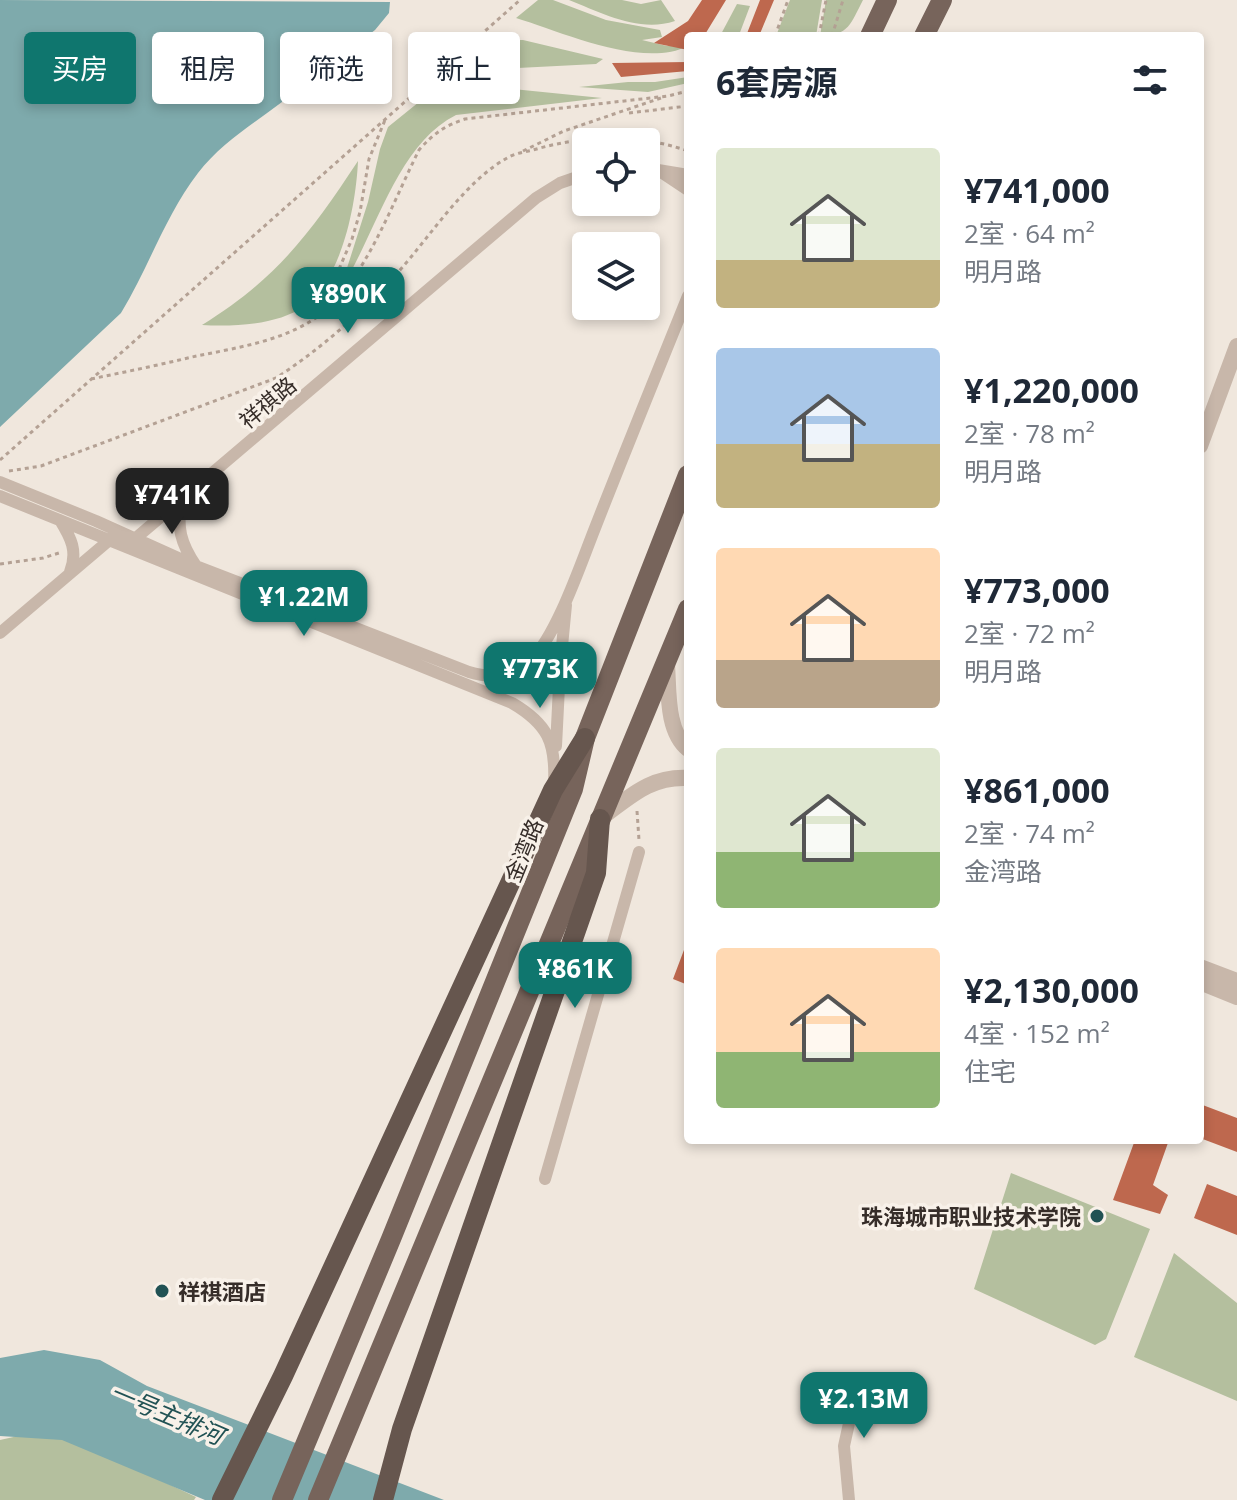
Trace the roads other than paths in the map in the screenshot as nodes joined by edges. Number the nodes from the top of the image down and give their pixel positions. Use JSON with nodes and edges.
{"nodes":[{"id":1,"x":887,"y":0,"type":"edge"},
{"id":2,"x":942,"y":0,"type":"edge"},
{"id":3,"x":872,"y":32,"type":"edge"},
{"id":4,"x":926,"y":32,"type":"edge"},
{"id":5,"x":660,"y":170,"type":"edge"},
{"id":6,"x":660,"y":174,"type":"edge"},
{"id":7,"x":684,"y":174,"type":"edge"},
{"id":8,"x":572,"y":179,"type":"edge"},
{"id":9,"x":684,"y":188,"type":"edge"},
{"id":10,"x":684,"y":306,"type":"edge"},
{"id":11,"x":1237,"y":346,"type":"edge"},
{"id":12,"x":1204,"y":435,"type":"edge"},
{"id":13,"x":0,"y":482,"type":"edge"},
{"id":14,"x":684,"y":485,"type":"edge"},
{"id":15,"x":0,"y":496,"type":"edge"},
{"id":16,"x":182,"y":500,"type":"junction"},
{"id":17,"x":60,"y":520,"type":"junction"},
{"id":18,"x":114,"y":536,"type":"junction"},
{"id":19,"x":130,"y":543,"type":"junction"},
{"id":20,"x":196,"y":566,"type":"junction"},
{"id":21,"x":69,"y":574,"type":"junction"},
{"id":22,"x":567,"y":598,"type":"junction"},
{"id":23,"x":684,"y":619,"type":"edge"},
{"id":24,"x":0,"y":633,"type":"edge"},
{"id":25,"x":667,"y":662,"type":"junction"},
{"id":26,"x":585,"y":738,"type":"junction"},
{"id":27,"x":684,"y":746,"type":"edge"},
{"id":28,"x":555,"y":755,"type":"junction"},
{"id":29,"x":684,"y":778,"type":"edge"},
{"id":30,"x":553,"y":790,"type":"junction"},
{"id":31,"x":600,"y":819,"type":"junction"},
{"id":32,"x":639,"y":852,"type":"road end"},
{"id":33,"x":1204,"y":969,"type":"edge"},
{"id":34,"x":1237,"y":981,"type":"edge"},
{"id":35,"x":1204,"y":984,"type":"edge"},
{"id":36,"x":1237,"y":997,"type":"edge"},
{"id":37,"x":545,"y":1179,"type":"dead end"},
{"id":38,"x":859,"y":1378,"type":"dead end"},
{"id":39,"x":222,"y":1500,"type":"edge"},
{"id":40,"x":282,"y":1500,"type":"edge"},
{"id":41,"x":318,"y":1500,"type":"edge"},
{"id":42,"x":383,"y":1500,"type":"edge"},
{"id":43,"x":849,"y":1500,"type":"edge"}],
"edges":[{"from":1,"to":3,"type":"main road"},
{"from":2,"to":4,"type":"main road"},
{"from":5,"to":7,"type":"street"},
{"from":6,"to":9,"type":"street"},
{"from":8,"to":16,"type":"street","name":"祥祺路"},
{"from":10,"to":22,"type":"street"},
{"from":11,"to":12,"type":"street"},
{"from":13,"to":18,"type":"street"},
{"from":14,"to":26,"type":"main road","name":"金湾路"},
{"from":15,"to":17,"type":"street"},
{"from":16,"to":19,"type":"street","name":"祥祺路"},
{"from":16,"to":20,"type":"street"},
{"from":17,"to":18,"type":"street"},
{"from":17,"to":21,"type":"street"},
{"from":18,"to":19,"type":"street"},
{"from":18,"to":21,"type":"street"},
{"from":19,"to":20,"type":"street"},
{"from":19,"to":28,"type":"street"},
{"from":20,"to":22,"type":"street"},
{"from":21,"to":24,"type":"street"},
{"from":22,"to":28,"type":"street"},
{"from":23,"to":25,"type":"main road"},
{"from":25,"to":27,"type":"street"},
{"from":25,"to":31,"type":"main road"},
{"from":26,"to":30,"type":"highway"},
{"from":26,"to":40,"type":"main road","name":"金湾路"},
{"from":28,"to":30,"type":"street"},
{"from":29,"to":31,"type":"street"},
{"from":30,"to":39,"type":"highway"},
{"from":31,"to":41,"type":"main road"},
{"from":31,"to":42,"type":"highway"},
{"from":32,"to":37,"type":"street"},
{"from":33,"to":34,"type":"street"},
{"from":35,"to":36,"type":"street"},
{"from":38,"to":43,"type":"street"}]}
